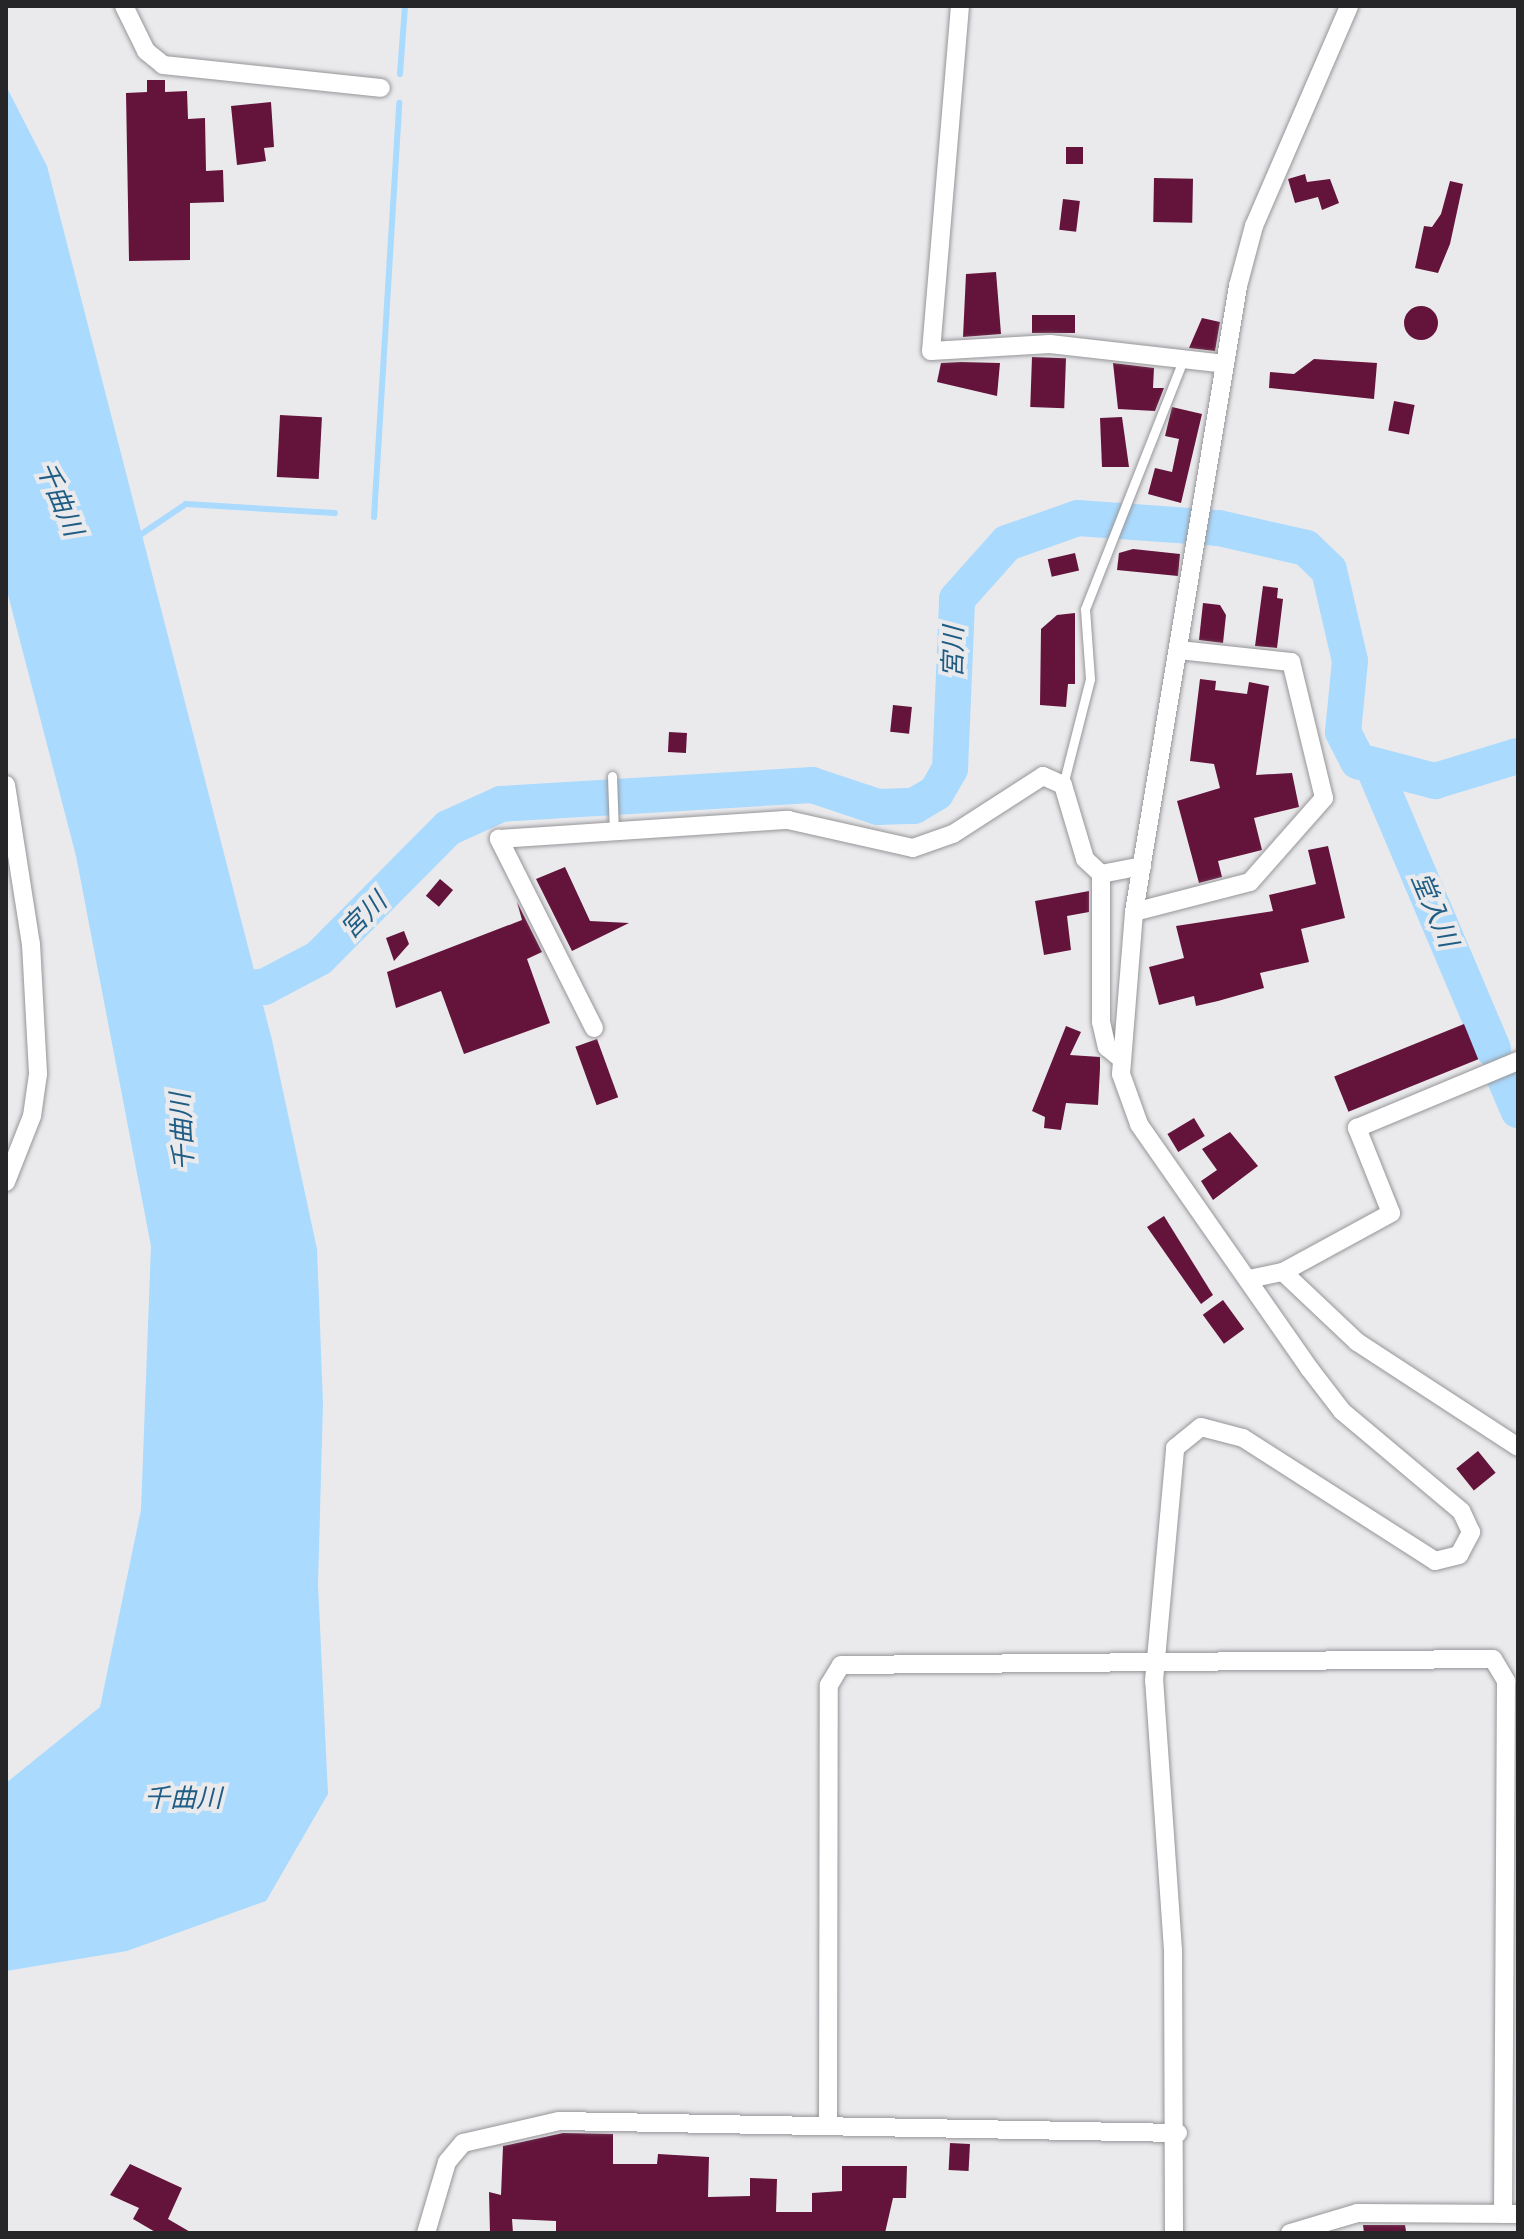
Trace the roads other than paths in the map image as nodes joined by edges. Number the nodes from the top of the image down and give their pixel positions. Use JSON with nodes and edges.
{"nodes":[{"id":1,"x":124,"y":6,"type":"edge"},
{"id":2,"x":960,"y":6,"type":"edge"},
{"id":3,"x":1349,"y":6,"type":"edge"},
{"id":4,"x":381,"y":88,"type":"dead end"},
{"id":5,"x":1183,"y":360,"type":"junction"},
{"id":6,"x":1225,"y":364,"type":"junction"},
{"id":7,"x":1179,"y":650,"type":"junction"},
{"id":8,"x":612,"y":780,"type":"dead end"},
{"id":9,"x":6,"y":785,"type":"edge"},
{"id":10,"x":1063,"y":785,"type":"junction"},
{"id":11,"x":614,"y":834,"type":"junction"},
{"id":12,"x":1142,"y":866,"type":"junction"},
{"id":13,"x":1101,"y":874,"type":"junction"},
{"id":14,"x":1134,"y":912,"type":"junction"},
{"id":15,"x":594,"y":1028,"type":"dead end"},
{"id":16,"x":1120,"y":1058,"type":"junction"},
{"id":17,"x":1518,"y":1061,"type":"edge"},
{"id":18,"x":6,"y":1182,"type":"edge"},
{"id":19,"x":1283,"y":1272,"type":"junction"},
{"id":20,"x":1249,"y":1279,"type":"junction"},
{"id":21,"x":1518,"y":1447,"type":"edge"},
{"id":22,"x":1154,"y":1658,"type":"junction"},
{"id":23,"x":828,"y":2124,"type":"junction"},
{"id":24,"x":1178,"y":2133,"type":"junction"},
{"id":25,"x":1510,"y":2214,"type":"edge"},
{"id":26,"x":426,"y":2233,"type":"edge"},
{"id":27,"x":1174,"y":2233,"type":"edge"},
{"id":28,"x":1290,"y":2233,"type":"edge"}],
"edges":[{"from":1,"to":4,"type":"street"},
{"from":2,"to":5,"type":"street"},
{"from":3,"to":6,"type":"street"},
{"from":5,"to":6,"type":"street"},
{"from":5,"to":10,"type":"lane"},
{"from":6,"to":7,"type":"street"},
{"from":7,"to":12,"type":"street"},
{"from":7,"to":14,"type":"street"},
{"from":8,"to":11,"type":"lane"},
{"from":9,"to":18,"type":"street"},
{"from":10,"to":11,"type":"street"},
{"from":10,"to":13,"type":"street"},
{"from":11,"to":15,"type":"street"},
{"from":12,"to":13,"type":"street"},
{"from":12,"to":14,"type":"street"},
{"from":13,"to":16,"type":"street"},
{"from":14,"to":16,"type":"street"},
{"from":16,"to":20,"type":"street"},
{"from":17,"to":19,"type":"street"},
{"from":19,"to":20,"type":"street"},
{"from":19,"to":21,"type":"street"},
{"from":20,"to":22,"type":"street"},
{"from":22,"to":23,"type":"street"},
{"from":22,"to":24,"type":"street"},
{"from":22,"to":25,"type":"street"},
{"from":23,"to":24,"type":"street"},
{"from":23,"to":26,"type":"street"},
{"from":24,"to":27,"type":"street"},
{"from":25,"to":28,"type":"street"}]}
